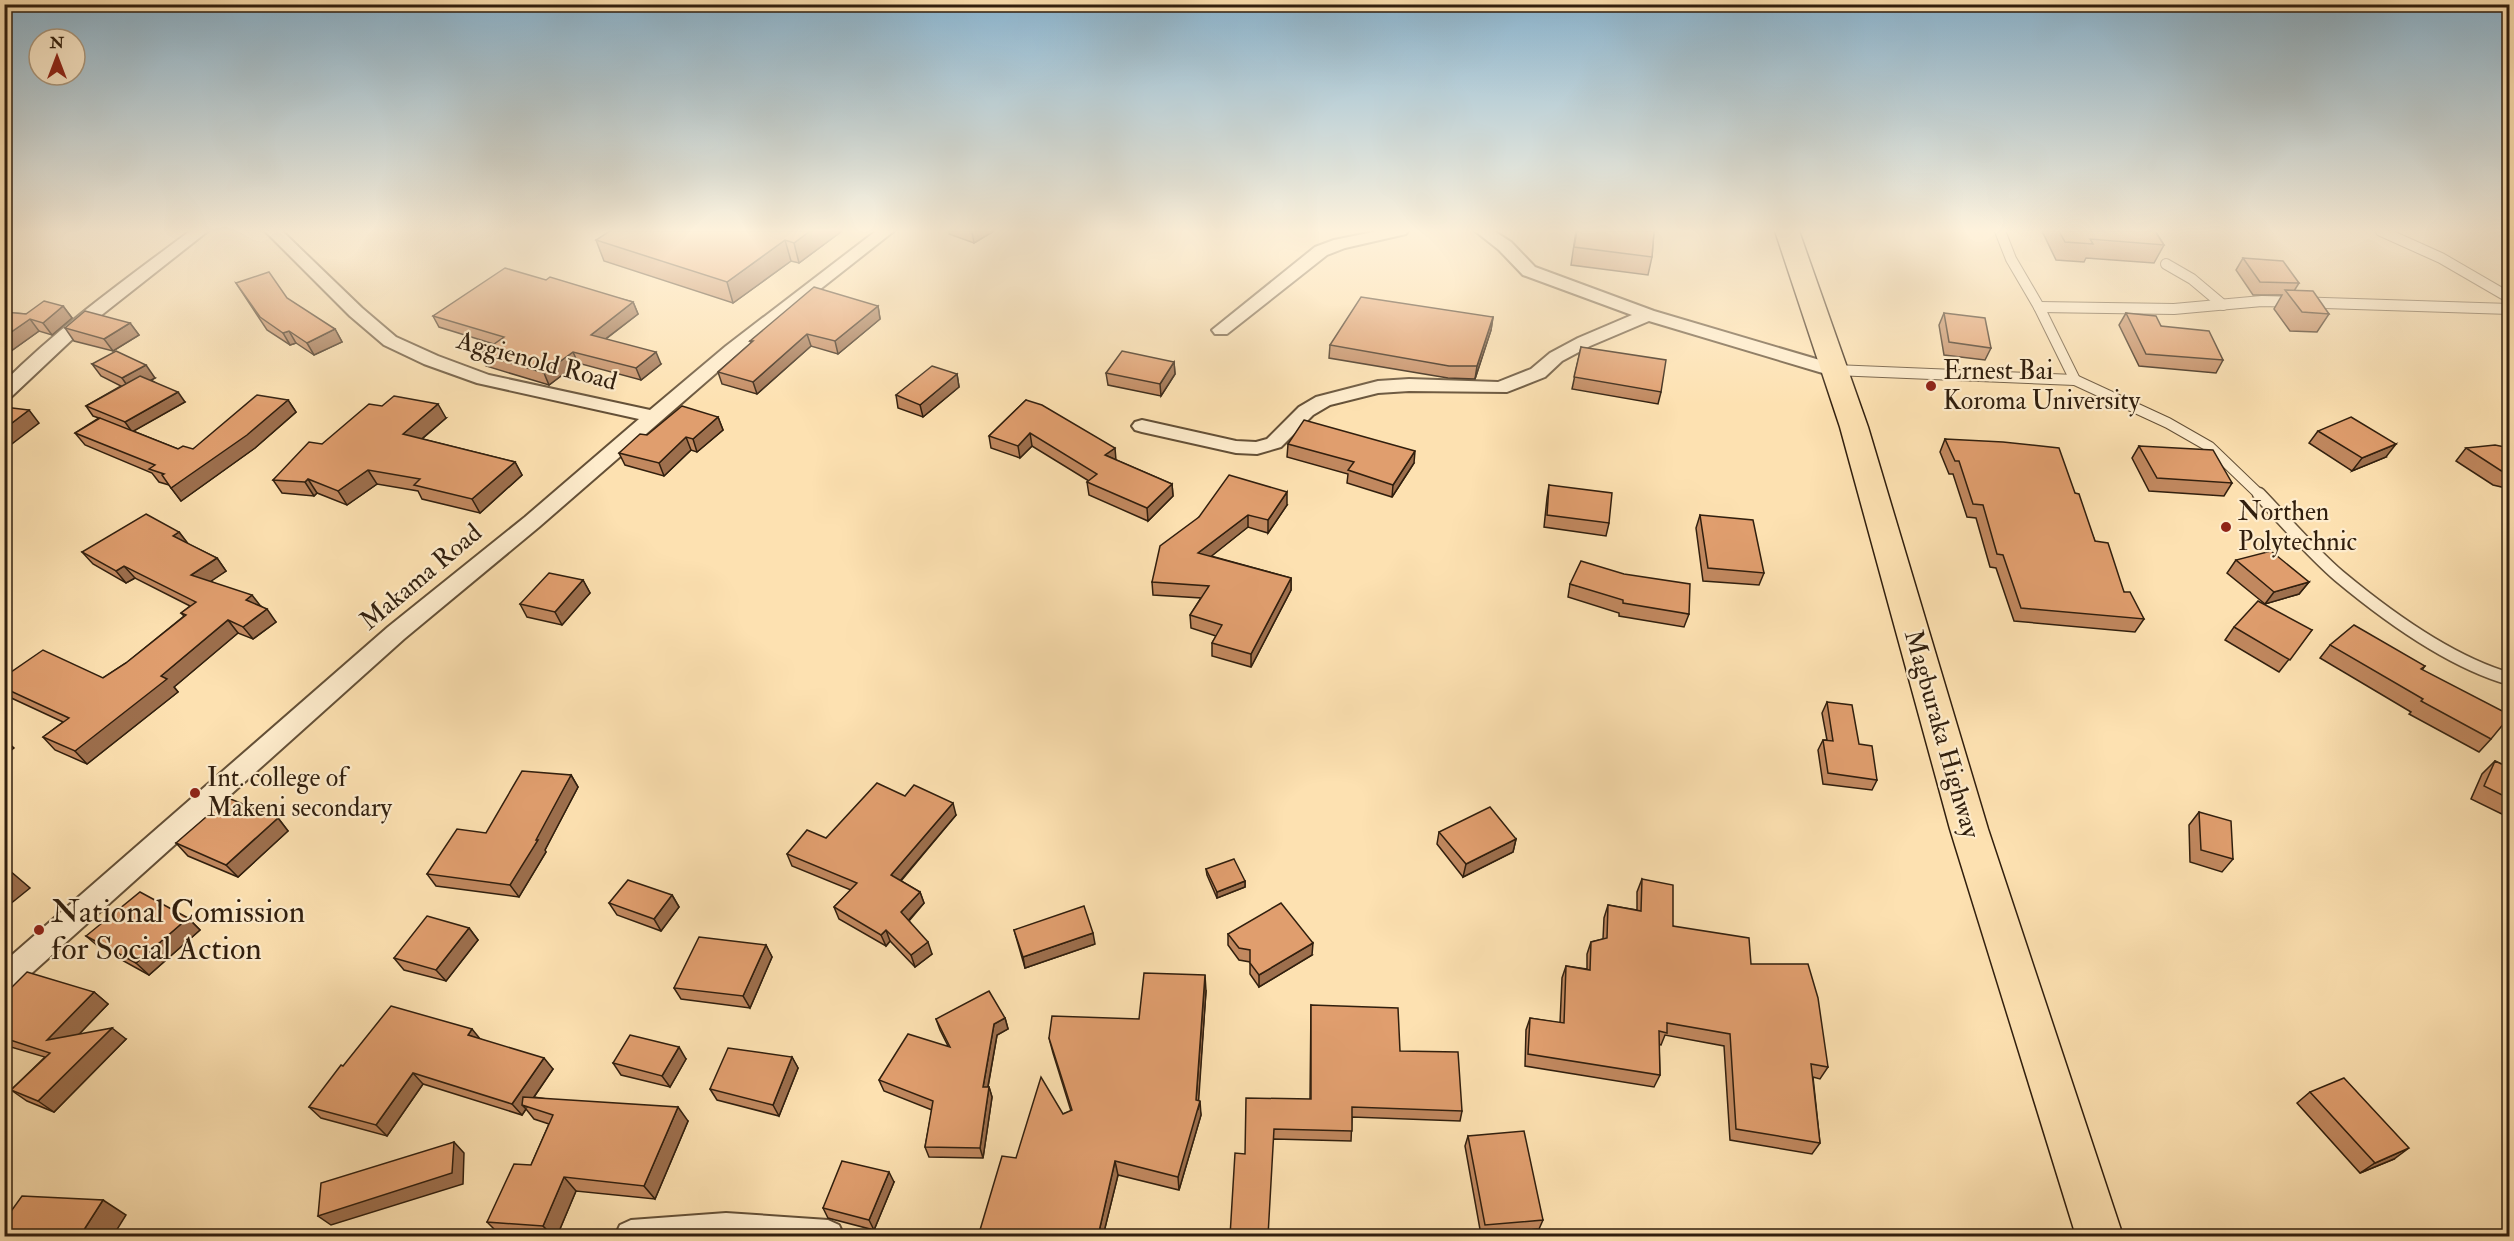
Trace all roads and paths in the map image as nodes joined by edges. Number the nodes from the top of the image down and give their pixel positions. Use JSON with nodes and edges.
{"nodes":[{"id":1,"x":123,"y":289,"type":"edge"},
{"id":2,"x":332,"y":289,"type":"edge"},
{"id":3,"x":811,"y":289,"type":"edge"},
{"id":4,"x":1273,"y":289,"type":"edge"},
{"id":5,"x":1577,"y":289,"type":"edge"},
{"id":6,"x":1806,"y":289,"type":"edge"},
{"id":7,"x":2028,"y":289,"type":"edge"},
{"id":8,"x":2204,"y":289,"type":"edge"},
{"id":9,"x":2495,"y":289,"type":"edge"},
{"id":10,"x":2510,"y":298,"type":"edge"},
{"id":11,"x":2223,"y":305,"type":"junction"},
{"id":12,"x":2039,"y":307,"type":"junction"},
{"id":13,"x":2510,"y":309,"type":"edge"},
{"id":14,"x":1648,"y":315,"type":"junction"},
{"id":15,"x":1221,"y":330,"type":"dead end"},
{"id":16,"x":1833,"y":370,"type":"junction"},
{"id":17,"x":2074,"y":380,"type":"junction"},
{"id":18,"x":4,"y":393,"type":"edge"},
{"id":19,"x":655,"y":417,"type":"junction"},
{"id":20,"x":1142,"y":426,"type":"dead end"},
{"id":21,"x":2510,"y":680,"type":"edge"},
{"id":22,"x":4,"y":980,"type":"edge"},
{"id":23,"x":631,"y":1236,"type":"edge"},
{"id":24,"x":828,"y":1236,"type":"edge"},
{"id":25,"x":2100,"y":1236,"type":"edge"}],
"edges":[{"from":1,"to":18,"type":"street"},
{"from":2,"to":19,"type":"street","name":"Aggienold Road"},
{"from":3,"to":19,"type":"street","name":"Makama Road"},
{"from":4,"to":15,"type":"street"},
{"from":5,"to":14,"type":"street"},
{"from":6,"to":16,"type":"main road","name":"Magburaka Highway"},
{"from":7,"to":12,"type":"lane"},
{"from":8,"to":11,"type":"lane"},
{"from":9,"to":10,"type":"lane"},
{"from":11,"to":12,"type":"lane"},
{"from":11,"to":13,"type":"lane"},
{"from":12,"to":17,"type":"lane"},
{"from":14,"to":16,"type":"street"},
{"from":14,"to":20,"type":"street"},
{"from":16,"to":17,"type":"lane"},
{"from":16,"to":25,"type":"main road","name":"Magburaka Highway"},
{"from":17,"to":21,"type":"lane"},
{"from":19,"to":22,"type":"street","name":"Makama Road"},
{"from":23,"to":24,"type":"street"}]}
